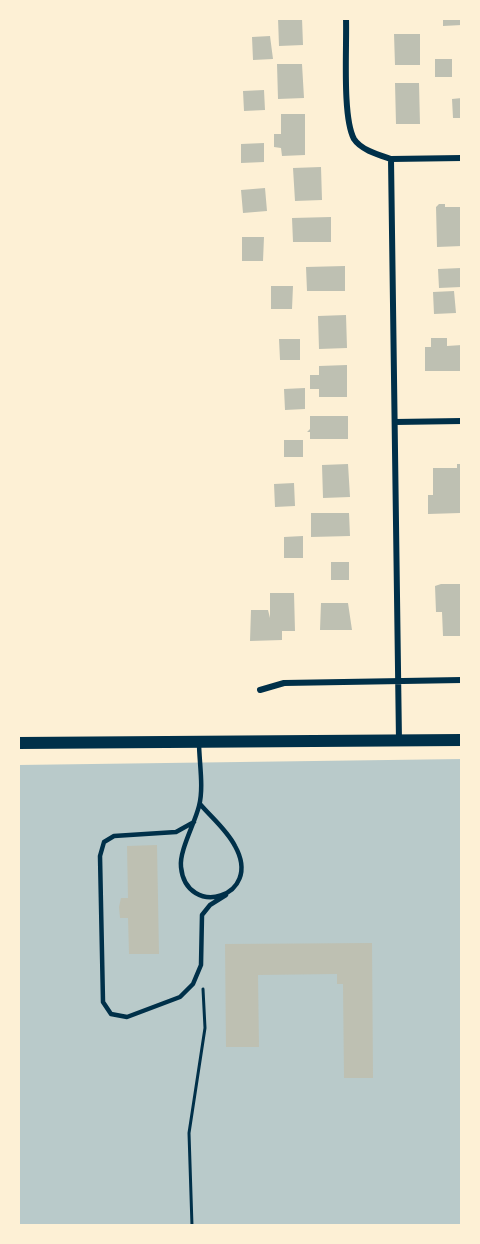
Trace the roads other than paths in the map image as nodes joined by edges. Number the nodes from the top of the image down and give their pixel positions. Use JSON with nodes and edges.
{"nodes":[{"id":1,"x":346,"y":18,"type":"edge"},
{"id":2,"x":462,"y":158,"type":"edge"},
{"id":3,"x":391,"y":159,"type":"junction"},
{"id":4,"x":462,"y":421,"type":"edge"},
{"id":5,"x":395,"y":422,"type":"junction"},
{"id":6,"x":462,"y":680,"type":"edge"},
{"id":7,"x":399,"y":681,"type":"junction"},
{"id":8,"x":260,"y":690,"type":"dead end"},
{"id":9,"x":462,"y":740,"type":"edge"},
{"id":10,"x":199,"y":742,"type":"junction"},
{"id":11,"x":399,"y":742,"type":"junction"},
{"id":12,"x":18,"y":743,"type":"edge"},
{"id":13,"x":200,"y":804,"type":"junction"},
{"id":14,"x":194,"y":822,"type":"junction"},
{"id":15,"x":226,"y":896,"type":"junction"}],
"edges":[{"from":1,"to":3,"type":"street"},
{"from":2,"to":3,"type":"street"},
{"from":3,"to":5,"type":"street"},
{"from":4,"to":5,"type":"street"},
{"from":5,"to":7,"type":"street"},
{"from":6,"to":7,"type":"street"},
{"from":7,"to":8,"type":"street"},
{"from":7,"to":11,"type":"street"},
{"from":9,"to":11,"type":"main road"},
{"from":10,"to":11,"type":"main road"},
{"from":10,"to":12,"type":"main road"},
{"from":10,"to":13,"type":"lane"},
{"from":13,"to":14,"type":"lane"},
{"from":13,"to":15,"type":"lane"},
{"from":14,"to":15,"type":"lane"},
{"from":14,"to":15,"type":"lane"}]}
